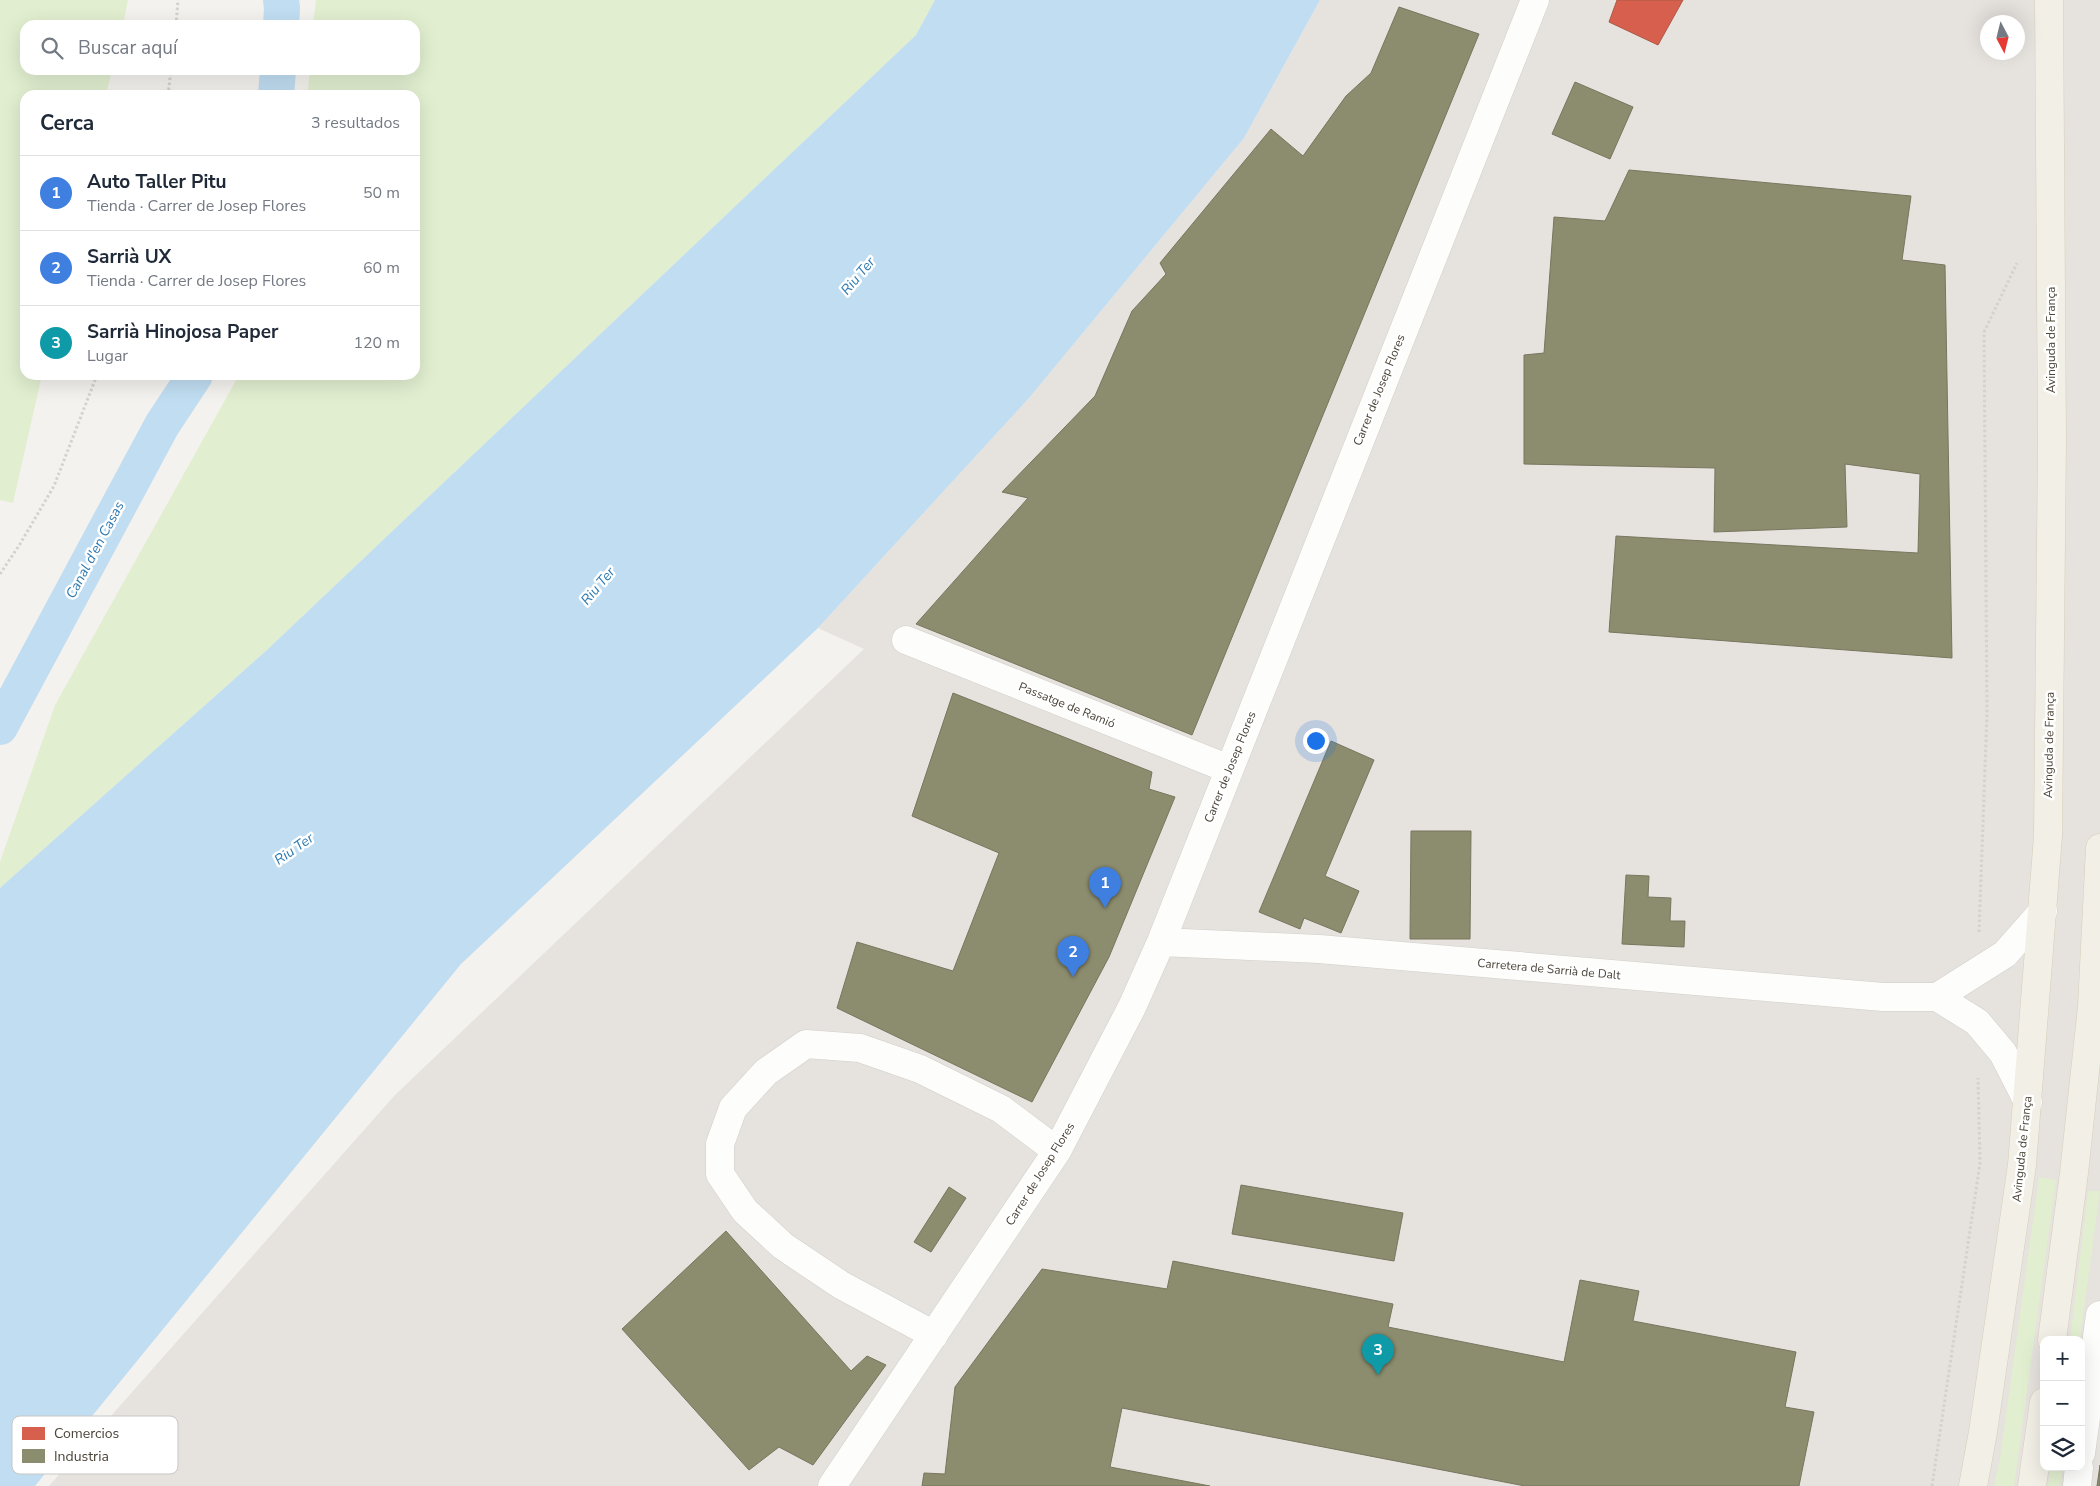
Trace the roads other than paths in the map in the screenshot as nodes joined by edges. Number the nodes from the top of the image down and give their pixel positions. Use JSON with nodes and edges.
{"nodes":[{"id":1,"x":1534,"y":0,"type":"edge"},
{"id":2,"x":2049,"y":0,"type":"edge"},
{"id":3,"x":906,"y":640,"type":"dead end"},
{"id":4,"x":1229,"y":769,"type":"junction"},
{"id":5,"x":2100,"y":848,"type":"edge"},
{"id":6,"x":2043,"y":911,"type":"junction"},
{"id":7,"x":1161,"y":942,"type":"junction"},
{"id":8,"x":1937,"y":997,"type":"junction"},
{"id":9,"x":2028,"y":1102,"type":"junction"},
{"id":10,"x":1057,"y":1151,"type":"junction"},
{"id":11,"x":2100,"y":1315,"type":"edge"},
{"id":12,"x":934,"y":1336,"type":"junction"},
{"id":13,"x":2053,"y":1336,"type":"edge"},
{"id":14,"x":2041,"y":1426,"type":"edge"},
{"id":15,"x":2085,"y":1426,"type":"edge"},
{"id":16,"x":2079,"y":1471,"type":"edge"},
{"id":17,"x":832,"y":1486,"type":"edge"},
{"id":18,"x":1973,"y":1486,"type":"edge"},
{"id":19,"x":2032,"y":1486,"type":"edge"},
{"id":20,"x":2077,"y":1486,"type":"edge"}],
"edges":[{"from":1,"to":4,"type":"street","name":"Carrer de Josep Flores"},
{"from":2,"to":6,"type":"main road","name":"Avinguda de França"},
{"from":3,"to":4,"type":"street","name":"Passatge de Ramió"},
{"from":4,"to":7,"type":"street","name":"Carrer de Josep Flores"},
{"from":5,"to":13,"type":"main road"},
{"from":6,"to":8,"type":"street"},
{"from":6,"to":9,"type":"main road","name":"Avinguda de França"},
{"from":7,"to":8,"type":"street","name":"Carretera de Sarrià de Dalt"},
{"from":7,"to":10,"type":"street","name":"Carrer de Josep Flores"},
{"from":8,"to":9,"type":"street"},
{"from":9,"to":18,"type":"main road","name":"Avinguda de França"},
{"from":10,"to":12,"type":"street","name":"Carrer de Josep Flores"},
{"from":10,"to":12,"type":"street"},
{"from":11,"to":15,"type":"street"},
{"from":12,"to":17,"type":"street","name":"Carrer de Josep Flores"},
{"from":14,"to":19,"type":"main road"},
{"from":16,"to":20,"type":"street"}]}
